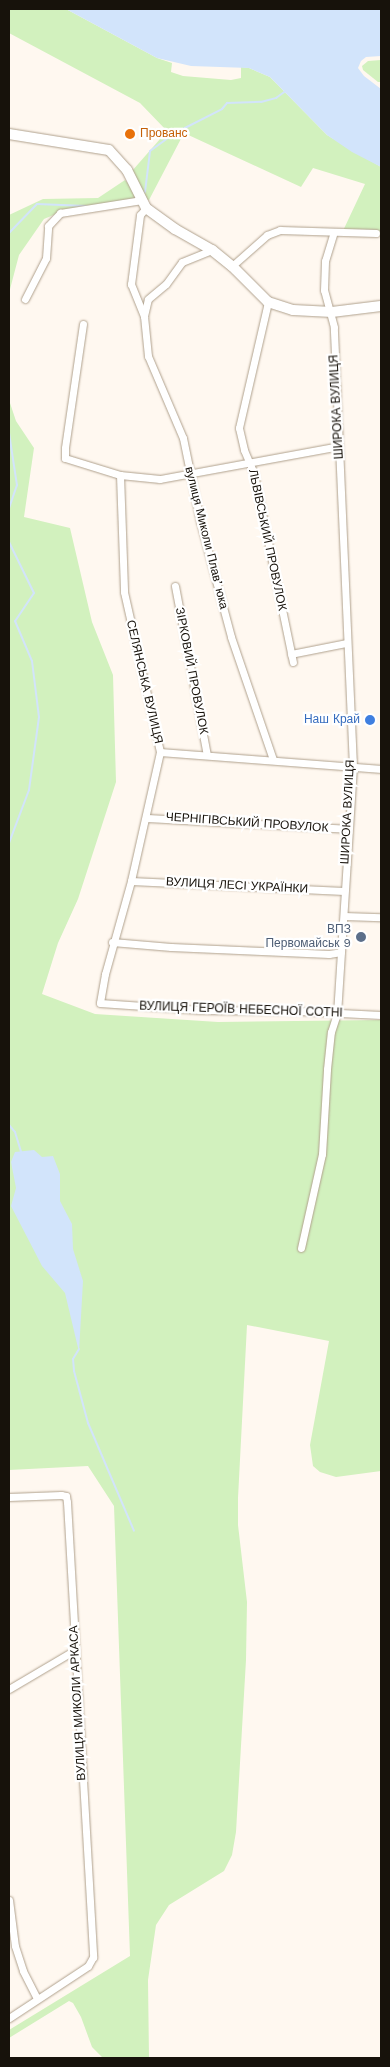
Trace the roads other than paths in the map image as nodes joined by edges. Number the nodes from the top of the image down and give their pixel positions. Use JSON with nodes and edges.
{"nodes":[{"id":1,"x":9,"y":134,"type":"edge"},
{"id":2,"x":144,"y":204,"type":"junction"},
{"id":3,"x":334,"y":232,"type":"junction"},
{"id":4,"x":376,"y":233,"type":"dead end"},
{"id":5,"x":212,"y":250,"type":"junction"},
{"id":6,"x":232,"y":266,"type":"junction"},
{"id":7,"x":25,"y":300,"type":"dead end"},
{"id":8,"x":268,"y":302,"type":"junction"},
{"id":9,"x":381,"y":306,"type":"edge"},
{"id":10,"x":332,"y":312,"type":"junction"},
{"id":11,"x":144,"y":316,"type":"junction"},
{"id":12,"x":83,"y":324,"type":"dead end"},
{"id":13,"x":339,"y":446,"type":"junction"},
{"id":14,"x":250,"y":461,"type":"junction"},
{"id":15,"x":190,"y":473,"type":"junction"},
{"id":16,"x":120,"y":474,"type":"junction"},
{"id":17,"x":174,"y":586,"type":"dead end"},
{"id":18,"x":346,"y":643,"type":"junction"},
{"id":19,"x":160,"y":752,"type":"junction"},
{"id":20,"x":208,"y":755,"type":"junction"},
{"id":21,"x":273,"y":760,"type":"junction"},
{"id":22,"x":353,"y":767,"type":"junction"},
{"id":23,"x":381,"y":769,"type":"edge"},
{"id":24,"x":146,"y":818,"type":"junction"},
{"id":25,"x":348,"y":829,"type":"junction"},
{"id":26,"x":131,"y":881,"type":"junction"},
{"id":27,"x":344,"y":891,"type":"junction"},
{"id":28,"x":344,"y":916,"type":"junction"},
{"id":29,"x":381,"y":916,"type":"edge"},
{"id":30,"x":112,"y":942,"type":"junction"},
{"id":31,"x":341,"y":952,"type":"junction"},
{"id":32,"x":100,"y":1003,"type":"joint"},
{"id":33,"x":337,"y":1014,"type":"junction"},
{"id":34,"x":381,"y":1015,"type":"edge"},
{"id":35,"x":301,"y":1248,"type":"dead end"},
{"id":36,"x":9,"y":1498,"type":"edge"},
{"id":37,"x":75,"y":1650,"type":"junction"},
{"id":38,"x":9,"y":1689,"type":"edge"},
{"id":39,"x":9,"y":1900,"type":"edge"},
{"id":40,"x":37,"y":1999,"type":"junction"},
{"id":41,"x":9,"y":2018,"type":"edge"}],
"edges":[{"from":1,"to":2,"type":"street"},
{"from":2,"to":5,"type":"street"},
{"from":2,"to":7,"type":"street"},
{"from":2,"to":11,"type":"street","name":"вулиця Миколи Плавʼюка"},
{"from":3,"to":4,"type":"street"},
{"from":3,"to":6,"type":"street"},
{"from":3,"to":10,"type":"street","name":"ШИРОКА ВУЛИЦЯ"},
{"from":5,"to":6,"type":"street"},
{"from":5,"to":11,"type":"street","name":"вулиця Миколи Плавʼюка"},
{"from":6,"to":8,"type":"street"},
{"from":8,"to":10,"type":"street"},
{"from":8,"to":14,"type":"street","name":"ЛЬВІВСЬКИЙ ПРОВУЛОК"},
{"from":9,"to":10,"type":"street"},
{"from":10,"to":13,"type":"street","name":"ШИРОКА ВУЛИЦЯ"},
{"from":11,"to":15,"type":"street","name":"вулиця Миколи Плавʼюка"},
{"from":12,"to":16,"type":"street"},
{"from":13,"to":14,"type":"street"},
{"from":13,"to":18,"type":"street","name":"ШИРОКА ВУЛИЦЯ"},
{"from":14,"to":15,"type":"street"},
{"from":14,"to":18,"type":"street","name":"ЛЬВІВСЬКИЙ ПРОВУЛОК"},
{"from":15,"to":16,"type":"street"},
{"from":15,"to":21,"type":"street","name":"вулиця Миколи Плавʼюка"},
{"from":16,"to":19,"type":"street","name":"СЕЛЯНСЬКА ВУЛИЦЯ"},
{"from":17,"to":20,"type":"street","name":"ЗІРКОВИЙ ПРОВУЛОК"},
{"from":18,"to":22,"type":"street","name":"ШИРОКА ВУЛИЦЯ"},
{"from":19,"to":20,"type":"street"},
{"from":19,"to":24,"type":"street","name":"СЕЛЯНСЬКА ВУЛИЦЯ"},
{"from":20,"to":21,"type":"street"},
{"from":21,"to":22,"type":"street"},
{"from":22,"to":23,"type":"street"},
{"from":22,"to":25,"type":"street","name":"ШИРОКА ВУЛИЦЯ"},
{"from":24,"to":25,"type":"street","name":"ЧЕРНІГІВСЬКИЙ ПРОВУЛОК"},
{"from":24,"to":26,"type":"street","name":"СЕЛЯНСЬКА ВУЛИЦЯ"},
{"from":25,"to":27,"type":"street","name":"ШИРОКА ВУЛИЦЯ"},
{"from":26,"to":27,"type":"street","name":"ВУЛИЦЯ ЛЕСІ УКРАЇНКИ"},
{"from":26,"to":30,"type":"street","name":"СЕЛЯНСЬКА ВУЛИЦЯ"},
{"from":27,"to":28,"type":"street","name":"ШИРОКА ВУЛИЦЯ"},
{"from":28,"to":29,"type":"street"},
{"from":28,"to":31,"type":"street","name":"ШИРОКА ВУЛИЦЯ"},
{"from":30,"to":31,"type":"street"},
{"from":30,"to":32,"type":"street","name":"СЕЛЯНСЬКА ВУЛИЦЯ"},
{"from":31,"to":33,"type":"street","name":"ШИРОКА ВУЛИЦЯ"},
{"from":32,"to":33,"type":"street","name":"ВУЛИЦЯ ГЕРОЇВ НЕБЕСНОЇ СОТНІ"},
{"from":33,"to":34,"type":"street","name":"ВУЛИЦЯ ГЕРОЇВ НЕБЕСНОЇ СОТНІ"},
{"from":33,"to":35,"type":"street","name":"ШИРОКА ВУЛИЦЯ"},
{"from":36,"to":37,"type":"street","name":"ВУЛИЦЯ МИКОЛИ АРКАСА"},
{"from":37,"to":38,"type":"street"},
{"from":37,"to":40,"type":"street","name":"ВУЛИЦЯ МИКОЛИ АРКАСА"},
{"from":39,"to":40,"type":"street"},
{"from":40,"to":41,"type":"street"}]}
